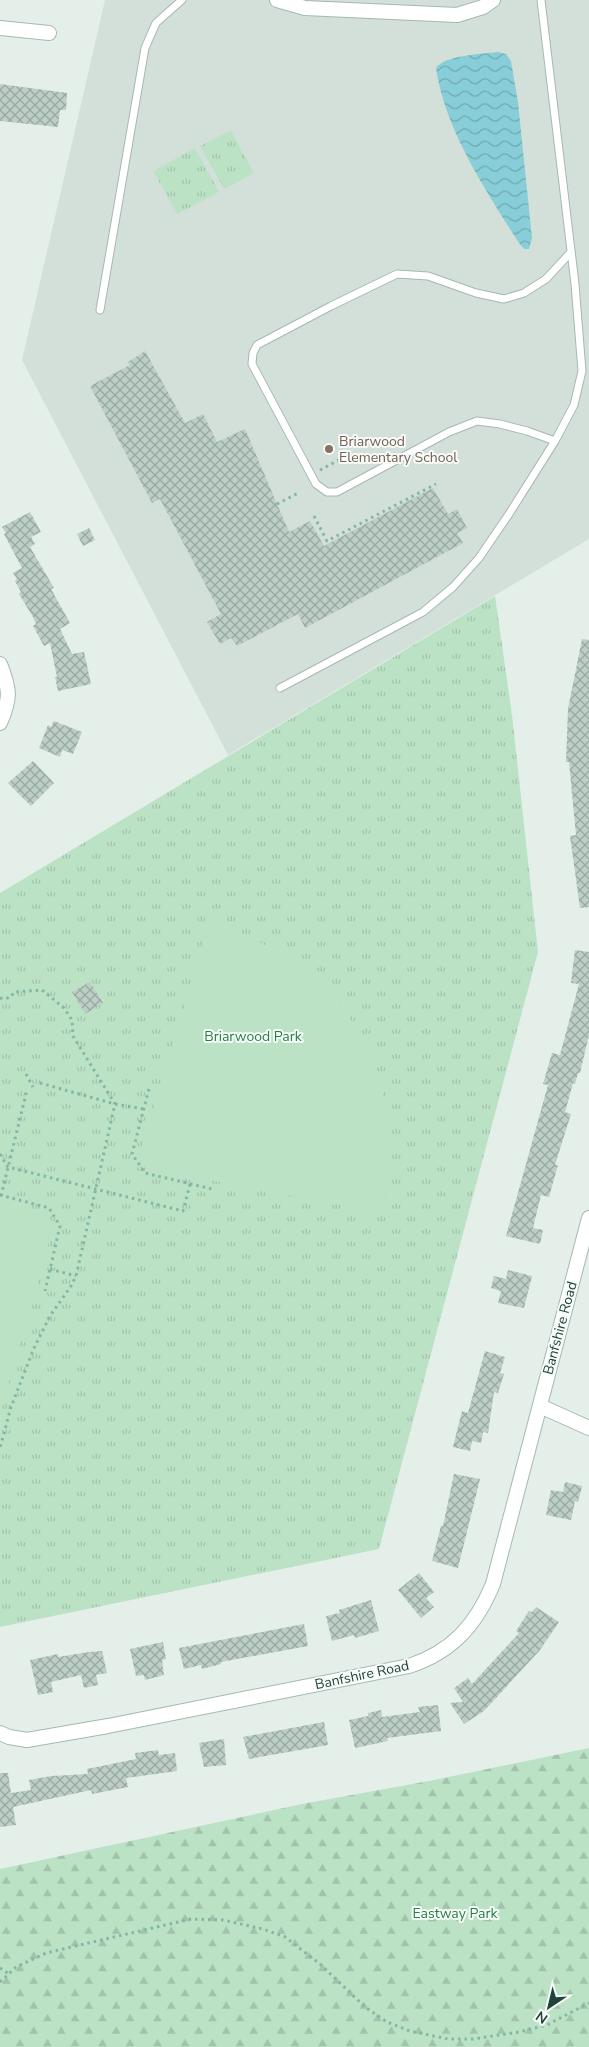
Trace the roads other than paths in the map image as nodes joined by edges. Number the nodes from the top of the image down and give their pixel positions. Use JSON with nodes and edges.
{"nodes":[{"id":1,"x":182,"y":0,"type":"edge"},
{"id":2,"x":278,"y":0,"type":"edge"},
{"id":3,"x":492,"y":0,"type":"edge"},
{"id":4,"x":541,"y":0,"type":"edge"},
{"id":5,"x":0,"y":28,"type":"edge"},
{"id":6,"x":49,"y":33,"type":"dead end"},
{"id":7,"x":570,"y":252,"type":"junction"},
{"id":8,"x":100,"y":310,"type":"dead end"},
{"id":9,"x":555,"y":441,"type":"junction"},
{"id":10,"x":0,"y":664,"type":"edge"},
{"id":11,"x":280,"y":688,"type":"dead end"},
{"id":12,"x":0,"y":723,"type":"edge"},
{"id":13,"x":589,"y":1218,"type":"edge"},
{"id":14,"x":540,"y":1406,"type":"junction"},
{"id":15,"x":589,"y":1428,"type":"edge"},
{"id":16,"x":0,"y":1733,"type":"edge"}],
"edges":[{"from":1,"to":8,"type":"lane"},
{"from":2,"to":3,"type":"street"},
{"from":4,"to":7,"type":"lane"},
{"from":5,"to":6,"type":"street"},
{"from":7,"to":9,"type":"lane"},
{"from":7,"to":9,"type":"lane"},
{"from":9,"to":11,"type":"lane"},
{"from":10,"to":12,"type":"street"},
{"from":13,"to":14,"type":"street","name":"Banfshire Road"},
{"from":14,"to":15,"type":"street"},
{"from":14,"to":16,"type":"street","name":"Banfshire Road"}]}
